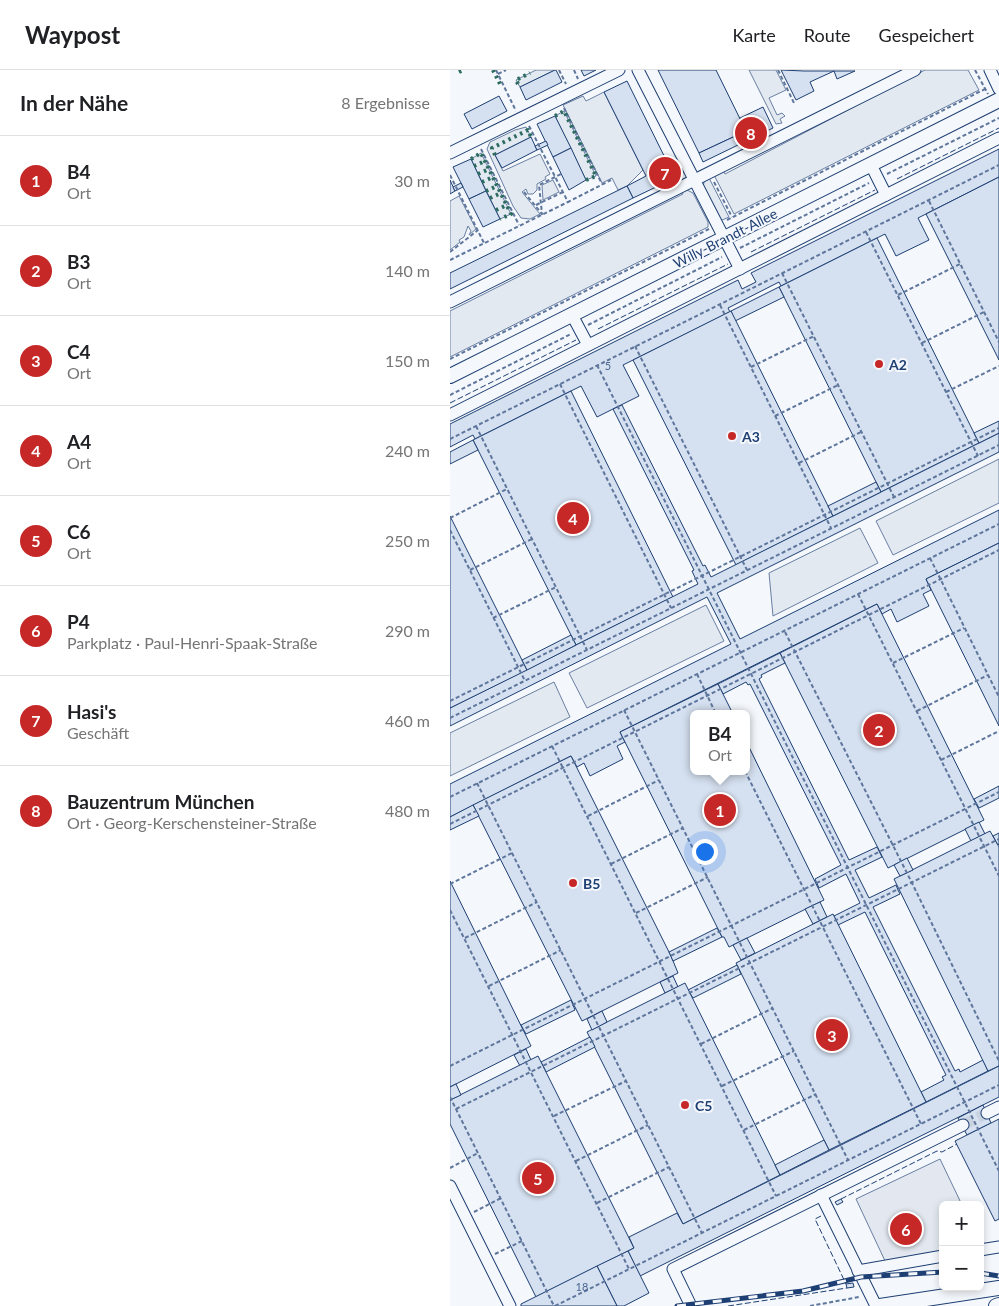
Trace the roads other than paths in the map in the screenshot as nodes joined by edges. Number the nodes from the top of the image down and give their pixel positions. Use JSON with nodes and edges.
{"nodes":[{"id":1,"x":619,"y":70,"type":"edge"},
{"id":2,"x":638,"y":70,"type":"edge"},
{"id":3,"x":915,"y":70,"type":"edge"},
{"id":4,"x":990,"y":70,"type":"edge"},
{"id":5,"x":999,"y":89,"type":"edge"},
{"id":6,"x":999,"y":100,"type":"edge"},
{"id":7,"x":999,"y":138,"type":"edge"},
{"id":8,"x":450,"y":153,"type":"edge"},
{"id":9,"x":871,"y":165,"type":"junction"},
{"id":10,"x":693,"y":180,"type":"junction"},
{"id":11,"x":886,"y":195,"type":"junction"},
{"id":12,"x":725,"y":238,"type":"junction"},
{"id":13,"x":740,"y":269,"type":"junction"},
{"id":14,"x":450,"y":302,"type":"edge"},
{"id":15,"x":572,"y":315,"type":"junction"},
{"id":16,"x":588,"y":345,"type":"junction"},
{"id":17,"x":450,"y":376,"type":"edge"},
{"id":18,"x":450,"y":415,"type":"edge"},
{"id":19,"x":999,"y":1107,"type":"edge"},
{"id":20,"x":986,"y":1113,"type":"tunnel mouth"},
{"id":21,"x":962,"y":1126,"type":"tunnel mouth"},
{"id":22,"x":450,"y":1186,"type":"edge"},
{"id":23,"x":820,"y":1195,"type":"junction"},
{"id":24,"x":999,"y":1247,"type":"edge"},
{"id":25,"x":984,"y":1249,"type":"edge"},
{"id":26,"x":939,"y":1257,"type":"edge"},
{"id":27,"x":858,"y":1271,"type":"junction"},
{"id":28,"x":999,"y":1288,"type":"edge"},
{"id":29,"x":510,"y":1306,"type":"edge"},
{"id":30,"x":692,"y":1306,"type":"edge"},
{"id":31,"x":876,"y":1306,"type":"edge"},
{"id":32,"x":880,"y":1306,"type":"edge"}],
"edges":[{"from":1,"to":8,"type":"street"},
{"from":2,"to":10,"type":"street"},
{"from":3,"to":10,"type":"street"},
{"from":4,"to":5,"type":"street"},
{"from":6,"to":9,"type":"main road","name":"Willy-Brandt-Allee"},
{"from":7,"to":11,"type":"street"},
{"from":9,"to":11,"type":"street"},
{"from":9,"to":12,"type":"main road","name":"Willy-Brandt-Allee"},
{"from":10,"to":12,"type":"street"},
{"from":10,"to":14,"type":"street"},
{"from":11,"to":13,"type":"street"},
{"from":12,"to":13,"type":"street"},
{"from":12,"to":15,"type":"main road","name":"Willy-Brandt-Allee"},
{"from":13,"to":16,"type":"street"},
{"from":15,"to":16,"type":"street"},
{"from":15,"to":17,"type":"main road","name":"Willy-Brandt-Allee"},
{"from":16,"to":18,"type":"street"},
{"from":19,"to":20,"type":"street"},
{"from":21,"to":23,"type":"street"},
{"from":22,"to":29,"type":"street"},
{"from":23,"to":27,"type":"street"},
{"from":23,"to":30,"type":"street"},
{"from":24,"to":25,"type":"street"},
{"from":26,"to":27,"type":"street"},
{"from":27,"to":31,"type":"street"},
{"from":28,"to":32,"type":"main road"}]}
